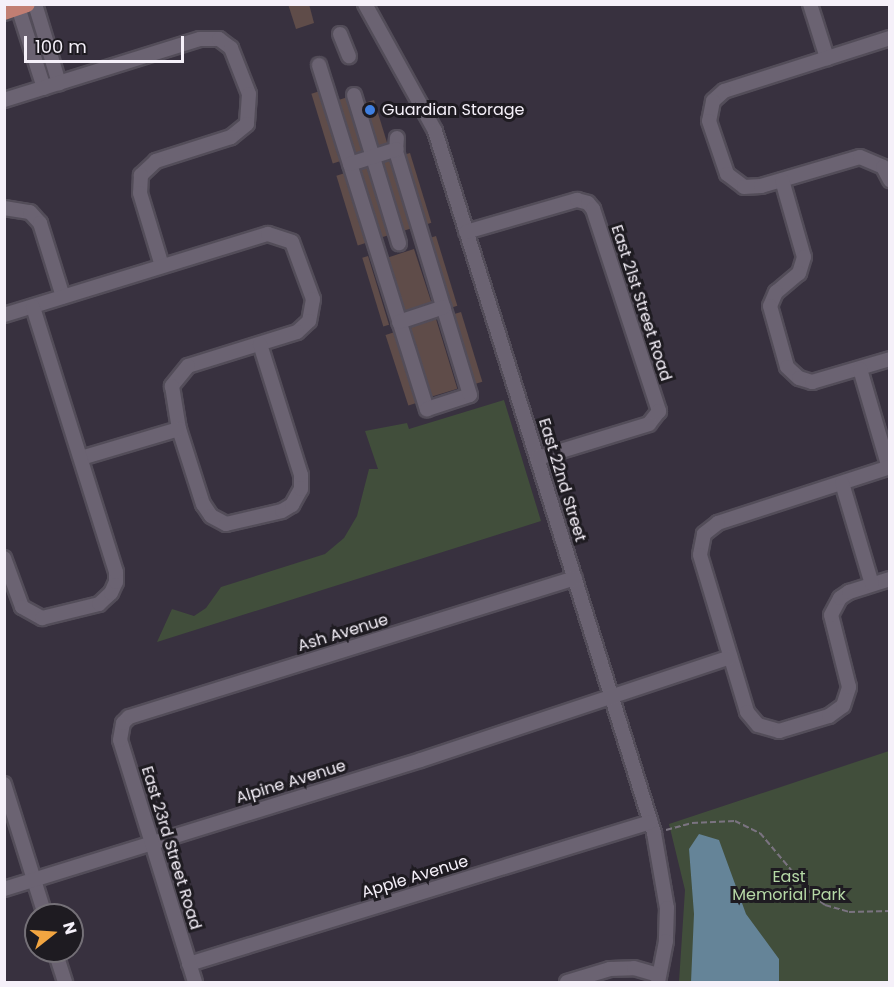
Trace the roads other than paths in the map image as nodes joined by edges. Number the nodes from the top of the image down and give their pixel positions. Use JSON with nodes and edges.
{"nodes":[{"id":1,"x":35,"y":4,"type":"edge"},
{"id":2,"x":365,"y":4,"type":"edge"},
{"id":3,"x":810,"y":4,"type":"edge"},
{"id":4,"x":13,"y":8,"type":"edge"},
{"id":5,"x":340,"y":34,"type":"dead end"},
{"id":6,"x":890,"y":38,"type":"edge"},
{"id":7,"x":350,"y":56,"type":"dead end"},
{"id":8,"x":827,"y":57,"type":"junction"},
{"id":9,"x":319,"y":65,"type":"dead end"},
{"id":10,"x":59,"y":83,"type":"junction"},
{"id":11,"x":44,"y":88,"type":"junction"},
{"id":12,"x":354,"y":95,"type":"dead end"},
{"id":13,"x":4,"y":100,"type":"edge"},
{"id":14,"x":372,"y":157,"type":"junction"},
{"id":15,"x":350,"y":164,"type":"junction"},
{"id":16,"x":782,"y":180,"type":"junction"},
{"id":17,"x":890,"y":180,"type":"edge"},
{"id":18,"x":4,"y":208,"type":"edge"},
{"id":19,"x":466,"y":232,"type":"junction"},
{"id":20,"x":422,"y":236,"type":"junction"},
{"id":21,"x":399,"y":243,"type":"junction"},
{"id":22,"x":377,"y":250,"type":"junction"},
{"id":23,"x":162,"y":266,"type":"junction"},
{"id":24,"x":63,"y":297,"type":"junction"},
{"id":25,"x":33,"y":307,"type":"junction"},
{"id":26,"x":444,"y":307,"type":"junction"},
{"id":27,"x":4,"y":315,"type":"edge"},
{"id":28,"x":399,"y":322,"type":"junction"},
{"id":29,"x":260,"y":344,"type":"junction"},
{"id":30,"x":890,"y":359,"type":"edge"},
{"id":31,"x":860,"y":369,"type":"junction"},
{"id":32,"x":179,"y":429,"type":"junction"},
{"id":33,"x":81,"y":458,"type":"junction"},
{"id":34,"x":538,"y":458,"type":"junction"},
{"id":35,"x":889,"y":467,"type":"edge"},
{"id":36,"x":842,"y":483,"type":"junction"},
{"id":37,"x":4,"y":558,"type":"edge"},
{"id":38,"x":7,"y":575,"type":"edge"},
{"id":39,"x":575,"y":578,"type":"junction"},
{"id":40,"x":890,"y":579,"type":"edge"},
{"id":41,"x":872,"y":584,"type":"junction"},
{"id":42,"x":730,"y":657,"type":"junction"},
{"id":43,"x":612,"y":695,"type":"junction"},
{"id":44,"x":123,"y":723,"type":"joint"},
{"id":45,"x":4,"y":784,"type":"edge"},
{"id":46,"x":652,"y":828,"type":"junction"},
{"id":47,"x":152,"y":842,"type":"junction"},
{"id":48,"x":34,"y":880,"type":"junction"},
{"id":49,"x":4,"y":889,"type":"edge"},
{"id":50,"x":41,"y":903,"type":"edge"},
{"id":51,"x":59,"y":963,"type":"edge"},
{"id":52,"x":189,"y":964,"type":"junction"},
{"id":53,"x":659,"y":979,"type":"edge"},
{"id":54,"x":65,"y":982,"type":"edge"},
{"id":55,"x":195,"y":982,"type":"edge"},
{"id":56,"x":567,"y":982,"type":"edge"}],
"edges":[{"from":1,"to":10,"type":"street"},
{"from":2,"to":19,"type":"street","name":"East 22nd Street"},
{"from":3,"to":8,"type":"street"},
{"from":4,"to":11,"type":"street"},
{"from":5,"to":7,"type":"street"},
{"from":6,"to":8,"type":"street"},
{"from":8,"to":16,"type":"street"},
{"from":9,"to":15,"type":"street"},
{"from":10,"to":11,"type":"street"},
{"from":10,"to":23,"type":"street"},
{"from":11,"to":13,"type":"street"},
{"from":12,"to":14,"type":"street"},
{"from":14,"to":15,"type":"street"},
{"from":14,"to":20,"type":"street"},
{"from":14,"to":21,"type":"street"},
{"from":15,"to":22,"type":"street"},
{"from":16,"to":17,"type":"street"},
{"from":16,"to":31,"type":"street"},
{"from":18,"to":24,"type":"street"},
{"from":19,"to":34,"type":"street","name":"East 22nd Street"},
{"from":19,"to":34,"type":"street","name":"East 21st Street Road"},
{"from":20,"to":21,"type":"street"},
{"from":20,"to":26,"type":"street"},
{"from":21,"to":22,"type":"street"},
{"from":22,"to":28,"type":"street"},
{"from":23,"to":24,"type":"street"},
{"from":23,"to":29,"type":"street"},
{"from":24,"to":25,"type":"street"},
{"from":25,"to":27,"type":"street"},
{"from":25,"to":33,"type":"street"},
{"from":26,"to":28,"type":"street"},
{"from":26,"to":28,"type":"street"},
{"from":29,"to":32,"type":"street"},
{"from":29,"to":32,"type":"street"},
{"from":30,"to":31,"type":"street"},
{"from":31,"to":35,"type":"street"},
{"from":32,"to":33,"type":"street"},
{"from":33,"to":38,"type":"street"},
{"from":34,"to":39,"type":"street","name":"East 22nd Street"},
{"from":35,"to":36,"type":"street"},
{"from":36,"to":41,"type":"street"},
{"from":36,"to":42,"type":"street"},
{"from":37,"to":38,"type":"street"},
{"from":39,"to":43,"type":"street","name":"East 22nd Street"},
{"from":39,"to":44,"type":"street","name":"Ash Avenue"},
{"from":40,"to":41,"type":"street"},
{"from":41,"to":42,"type":"street"},
{"from":42,"to":43,"type":"street","name":"Alpine Avenue"},
{"from":43,"to":46,"type":"street","name":"East 22nd Street"},
{"from":43,"to":47,"type":"street","name":"Alpine Avenue"},
{"from":44,"to":47,"type":"street","name":"East 23rd Street Road"},
{"from":45,"to":48,"type":"street"},
{"from":46,"to":52,"type":"street","name":"Apple Avenue"},
{"from":46,"to":53,"type":"street","name":"East 22nd Street"},
{"from":47,"to":48,"type":"street","name":"Alpine Avenue"},
{"from":47,"to":52,"type":"street","name":"East 23rd Street Road"},
{"from":48,"to":49,"type":"street","name":"Alpine Avenue"},
{"from":48,"to":50,"type":"street"},
{"from":51,"to":54,"type":"street"},
{"from":52,"to":55,"type":"street","name":"East 23rd Street Road"},
{"from":53,"to":56,"type":"street"}]}
